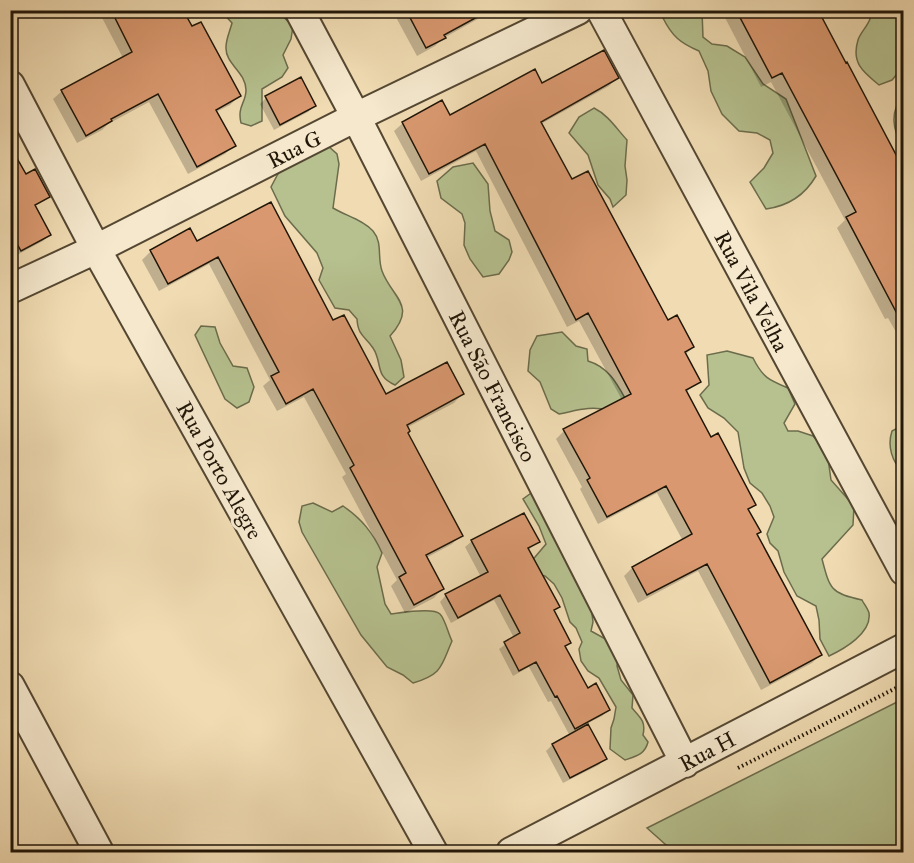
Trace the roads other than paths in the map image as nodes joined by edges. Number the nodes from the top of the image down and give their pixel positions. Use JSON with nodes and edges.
{"nodes":[{"id":1,"x":299,"y":10,"type":"edge"},
{"id":2,"x":578,"y":10,"type":"edge"},
{"id":3,"x":601,"y":10,"type":"edge"},
{"id":4,"x":10,"y":85,"type":"edge"},
{"id":5,"x":356,"y":117,"type":"junction"},
{"id":6,"x":96,"y":249,"type":"junction"},
{"id":7,"x":10,"y":289,"type":"edge"},
{"id":8,"x":903,"y":571,"type":"edge"},
{"id":9,"x":903,"y":648,"type":"edge"},
{"id":10,"x":10,"y":686,"type":"edge"},
{"id":11,"x":685,"y":763,"type":"junction"},
{"id":12,"x":99,"y":852,"type":"edge"},
{"id":13,"x":433,"y":852,"type":"edge"},
{"id":14,"x":511,"y":852,"type":"edge"}],
"edges":[{"from":1,"to":5,"type":"street","name":"Rua São Francisco"},
{"from":2,"to":5,"type":"street","name":"Rua G"},
{"from":3,"to":8,"type":"street","name":"Rua Vila Velha"},
{"from":4,"to":6,"type":"street","name":"Rua Porto Alegre"},
{"from":5,"to":6,"type":"street","name":"Rua G"},
{"from":5,"to":11,"type":"street","name":"Rua São Francisco"},
{"from":6,"to":7,"type":"street","name":"Rua G"},
{"from":6,"to":13,"type":"street","name":"Rua Porto Alegre"},
{"from":9,"to":11,"type":"street","name":"Rua H"},
{"from":10,"to":12,"type":"street"},
{"from":11,"to":14,"type":"street","name":"Rua H"}]}
